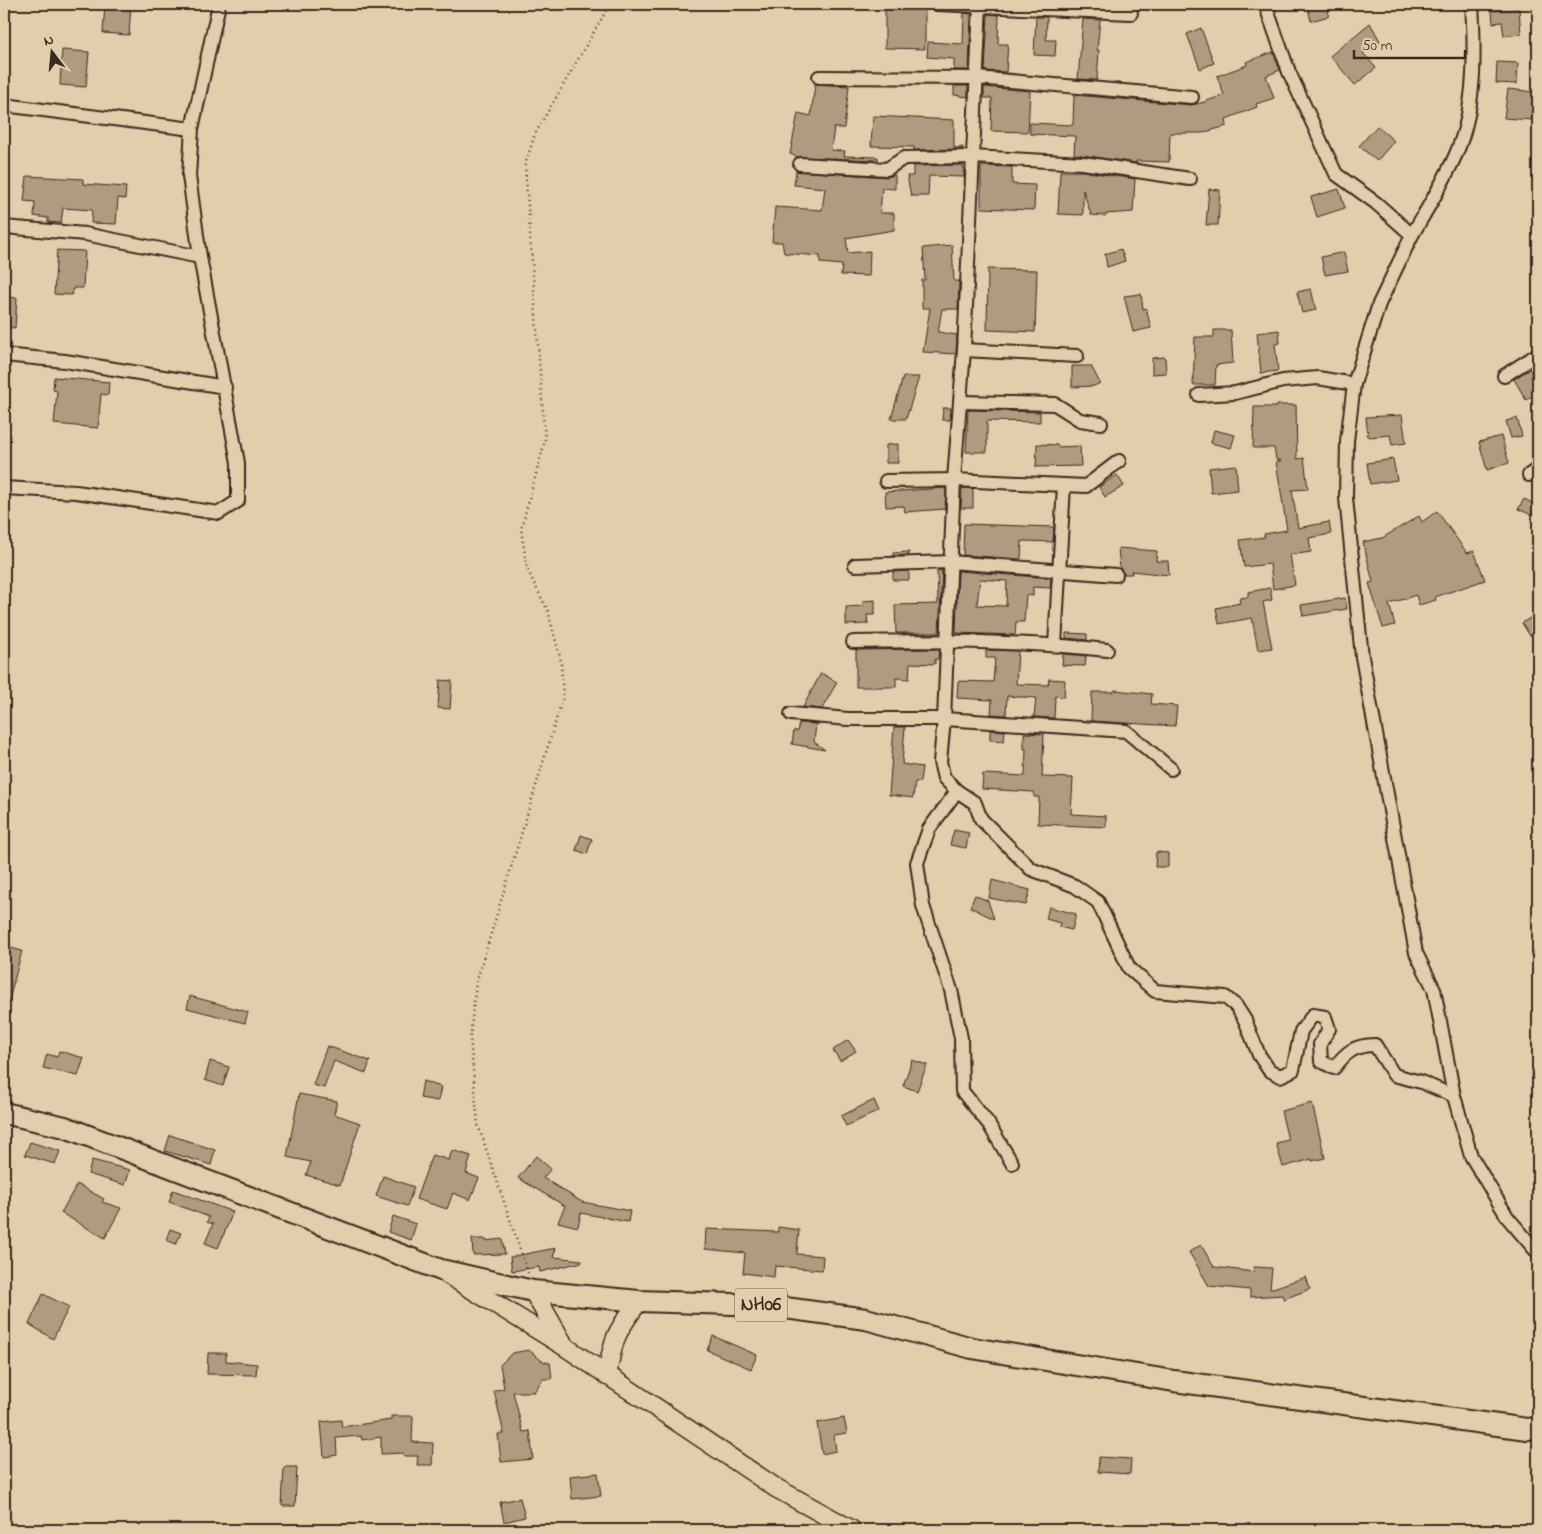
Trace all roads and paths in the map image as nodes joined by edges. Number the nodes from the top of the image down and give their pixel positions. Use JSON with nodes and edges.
{"nodes":[{"id":1,"x":219,"y":4,"type":"edge"},
{"id":2,"x":610,"y":4,"type":"edge"},
{"id":3,"x":937,"y":4,"type":"edge"},
{"id":4,"x":980,"y":4,"type":"edge"},
{"id":5,"x":1264,"y":4,"type":"edge"},
{"id":6,"x":1472,"y":4,"type":"edge"},
{"id":7,"x":1131,"y":13,"type":"dead end"},
{"id":8,"x":819,"y":77,"type":"dead end"},
{"id":9,"x":977,"y":78,"type":"junction"},
{"id":10,"x":1192,"y":97,"type":"dead end"},
{"id":11,"x":4,"y":105,"type":"edge"},
{"id":12,"x":192,"y":129,"type":"junction"},
{"id":13,"x":972,"y":157,"type":"junction"},
{"id":14,"x":800,"y":164,"type":"dead end"},
{"id":15,"x":1190,"y":179,"type":"dead end"},
{"id":16,"x":4,"y":227,"type":"edge"},
{"id":17,"x":1412,"y":235,"type":"junction"},
{"id":18,"x":200,"y":257,"type":"junction"},
{"id":19,"x":964,"y":350,"type":"junction"},
{"id":20,"x":1538,"y":354,"type":"edge"},
{"id":21,"x":4,"y":355,"type":"edge"},
{"id":22,"x":1077,"y":356,"type":"dead end"},
{"id":23,"x":1504,"y":376,"type":"dead end"},
{"id":24,"x":1354,"y":384,"type":"junction"},
{"id":25,"x":225,"y":387,"type":"junction"},
{"id":26,"x":1199,"y":395,"type":"dead end"},
{"id":27,"x":960,"y":402,"type":"junction"},
{"id":28,"x":1101,"y":423,"type":"dead end"},
{"id":29,"x":1118,"y":461,"type":"dead end"},
{"id":30,"x":954,"y":480,"type":"junction"},
{"id":31,"x":886,"y":481,"type":"dead end"},
{"id":32,"x":1064,"y":485,"type":"junction"},
{"id":33,"x":4,"y":488,"type":"edge"},
{"id":34,"x":950,"y":562,"type":"junction"},
{"id":35,"x":854,"y":565,"type":"dead end"},
{"id":36,"x":1060,"y":569,"type":"junction"},
{"id":37,"x":1116,"y":574,"type":"dead end"},
{"id":38,"x":946,"y":640,"type":"junction"},
{"id":39,"x":853,"y":642,"type":"dead end"},
{"id":40,"x":1055,"y":645,"type":"junction"},
{"id":41,"x":1107,"y":650,"type":"dead end"},
{"id":42,"x":791,"y":714,"type":"dead end"},
{"id":43,"x":944,"y":720,"type":"junction"},
{"id":44,"x":1171,"y":769,"type":"dead end"},
{"id":45,"x":957,"y":791,"type":"junction"},
{"id":46,"x":1454,"y":1096,"type":"junction"},
{"id":47,"x":4,"y":1113,"type":"edge"},
{"id":48,"x":1012,"y":1163,"type":"dead end"},
{"id":49,"x":1538,"y":1253,"type":"edge"},
{"id":50,"x":441,"y":1270,"type":"junction"},
{"id":51,"x":533,"y":1291,"type":"junction"},
{"id":52,"x":639,"y":1301,"type":"junction"},
{"id":53,"x":564,"y":1346,"type":"junction"},
{"id":54,"x":607,"y":1376,"type":"junction"},
{"id":55,"x":1538,"y":1428,"type":"edge"},
{"id":56,"x":852,"y":1530,"type":"edge"}],
"edges":[{"from":1,"to":12,"type":"street"},
{"from":2,"to":51,"type":"path"},
{"from":3,"to":4,"type":"street"},
{"from":4,"to":7,"type":"street"},
{"from":4,"to":9,"type":"street"},
{"from":5,"to":17,"type":"street"},
{"from":6,"to":17,"type":"street"},
{"from":8,"to":9,"type":"street"},
{"from":9,"to":10,"type":"street"},
{"from":9,"to":13,"type":"street"},
{"from":11,"to":12,"type":"street"},
{"from":12,"to":18,"type":"street"},
{"from":13,"to":14,"type":"street"},
{"from":13,"to":15,"type":"street"},
{"from":13,"to":19,"type":"street"},
{"from":16,"to":18,"type":"street"},
{"from":17,"to":24,"type":"street"},
{"from":18,"to":25,"type":"street"},
{"from":19,"to":22,"type":"street"},
{"from":19,"to":27,"type":"street"},
{"from":20,"to":23,"type":"street"},
{"from":21,"to":25,"type":"street"},
{"from":24,"to":26,"type":"street"},
{"from":24,"to":46,"type":"street"},
{"from":25,"to":33,"type":"street"},
{"from":27,"to":28,"type":"street"},
{"from":27,"to":30,"type":"street"},
{"from":29,"to":32,"type":"street"},
{"from":30,"to":31,"type":"street"},
{"from":30,"to":32,"type":"street"},
{"from":30,"to":34,"type":"street"},
{"from":32,"to":36,"type":"street"},
{"from":34,"to":35,"type":"street"},
{"from":34,"to":36,"type":"street"},
{"from":34,"to":38,"type":"street"},
{"from":36,"to":37,"type":"street"},
{"from":36,"to":40,"type":"street"},
{"from":38,"to":39,"type":"street"},
{"from":38,"to":40,"type":"street"},
{"from":38,"to":43,"type":"street"},
{"from":40,"to":41,"type":"street"},
{"from":42,"to":43,"type":"street"},
{"from":43,"to":44,"type":"street"},
{"from":43,"to":45,"type":"street"},
{"from":45,"to":46,"type":"street"},
{"from":45,"to":48,"type":"street"},
{"from":46,"to":49,"type":"street"},
{"from":47,"to":50,"type":"main road","number":"NH06"},
{"from":50,"to":51,"type":"main road","number":"NH06"},
{"from":50,"to":53,"type":"main road"},
{"from":51,"to":52,"type":"main road","number":"NH06"},
{"from":51,"to":53,"type":"main road"},
{"from":52,"to":54,"type":"main road"},
{"from":52,"to":55,"type":"main road","number":"NH06"},
{"from":53,"to":54,"type":"main road"},
{"from":54,"to":56,"type":"main road"}]}
